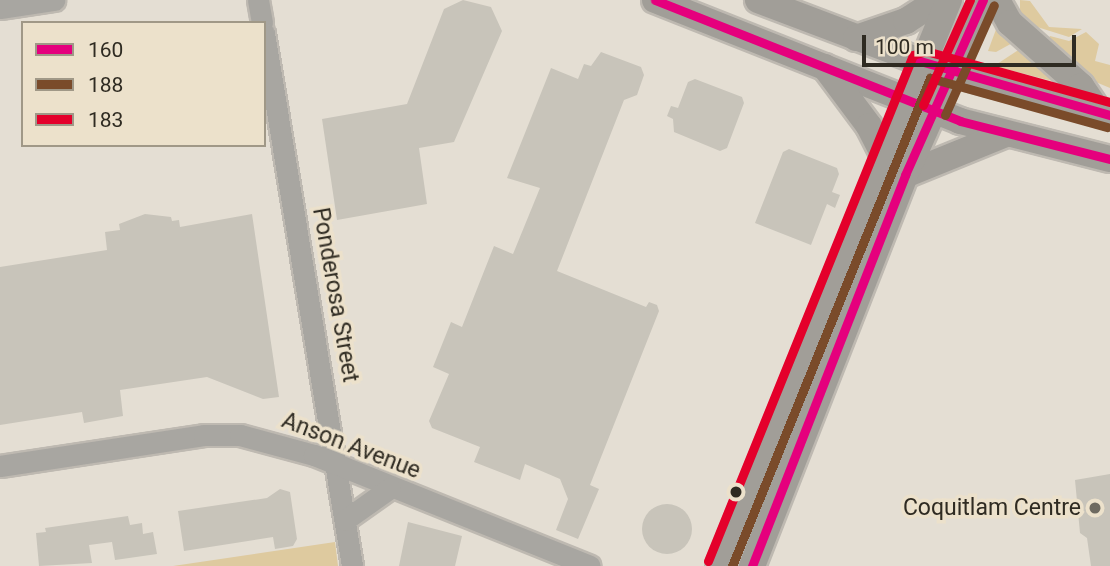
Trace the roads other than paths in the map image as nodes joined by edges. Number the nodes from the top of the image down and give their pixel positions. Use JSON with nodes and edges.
{"nodes":[{"id":1,"x":54,"y":0,"type":"edge"},
{"id":2,"x":258,"y":0,"type":"edge"},
{"id":3,"x":655,"y":0,"type":"edge"},
{"id":4,"x":758,"y":0,"type":"edge"},
{"id":5,"x":937,"y":0,"type":"edge"},
{"id":6,"x":949,"y":0,"type":"edge"},
{"id":7,"x":983,"y":0,"type":"edge"},
{"id":8,"x":997,"y":0,"type":"edge"},
{"id":9,"x":0,"y":8,"type":"edge"},
{"id":10,"x":262,"y":21,"type":"edge"},
{"id":11,"x":856,"y":38,"type":"junction"},
{"id":12,"x":266,"y":45,"type":"edge"},
{"id":13,"x":923,"y":63,"type":"junction"},
{"id":14,"x":825,"y":67,"type":"junction"},
{"id":15,"x":951,"y":72,"type":"junction"},
{"id":16,"x":908,"y":99,"type":"junction"},
{"id":17,"x":934,"y":110,"type":"junction"},
{"id":18,"x":1105,"y":114,"type":"edge"},
{"id":19,"x":1006,"y":134,"type":"junction"},
{"id":20,"x":884,"y":156,"type":"junction"},
{"id":21,"x":1110,"y":159,"type":"edge"},
{"id":22,"x":905,"y":175,"type":"junction"},
{"id":23,"x":0,"y":466,"type":"edge"},
{"id":24,"x":338,"y":466,"type":"junction"},
{"id":25,"x":390,"y":488,"type":"junction"},
{"id":26,"x":345,"y":520,"type":"junction"},
{"id":27,"x":352,"y":566,"type":"edge"},
{"id":28,"x":590,"y":566,"type":"edge"},
{"id":29,"x":719,"y":566,"type":"edge"},
{"id":30,"x":752,"y":566,"type":"edge"}],
"edges":[{"from":1,"to":9,"type":"street"},
{"from":2,"to":10,"type":"street"},
{"from":3,"to":14,"type":"main road"},
{"from":4,"to":11,"type":"main road"},
{"from":5,"to":11,"type":"main road"},
{"from":6,"to":13,"type":"main road"},
{"from":7,"to":15,"type":"main road"},
{"from":8,"to":18,"type":"main road"},
{"from":11,"to":13,"type":"main road"},
{"from":12,"to":24,"type":"street","name":"Ponderosa Street"},
{"from":13,"to":15,"type":"main road"},
{"from":13,"to":16,"type":"main road"},
{"from":14,"to":16,"type":"main road"},
{"from":14,"to":20,"type":"main road"},
{"from":15,"to":17,"type":"main road"},
{"from":15,"to":18,"type":"main road"},
{"from":16,"to":17,"type":"main road"},
{"from":16,"to":20,"type":"main road"},
{"from":17,"to":19,"type":"main road"},
{"from":17,"to":22,"type":"main road"},
{"from":19,"to":21,"type":"main road"},
{"from":19,"to":22,"type":"main road"},
{"from":20,"to":29,"type":"main road"},
{"from":22,"to":30,"type":"main road"},
{"from":23,"to":24,"type":"street","name":"Anson Avenue"},
{"from":24,"to":25,"type":"street","name":"Anson Avenue"},
{"from":24,"to":26,"type":"street","name":"Ponderosa Street"},
{"from":25,"to":26,"type":"street"},
{"from":25,"to":28,"type":"street","name":"Anson Avenue"},
{"from":26,"to":27,"type":"street","name":"Ponderosa Street"}]}
